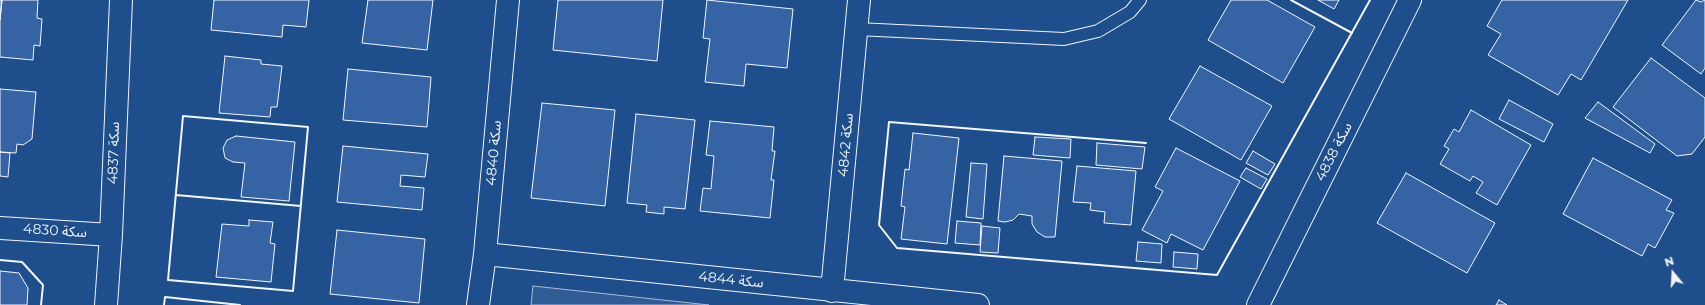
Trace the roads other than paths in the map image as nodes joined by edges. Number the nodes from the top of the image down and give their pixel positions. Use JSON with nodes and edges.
{"nodes":[{"id":1,"x":121,"y":0,"type":"edge"},
{"id":2,"x":508,"y":0,"type":"edge"},
{"id":3,"x":859,"y":0,"type":"edge"},
{"id":4,"x":1140,"y":0,"type":"edge"},
{"id":5,"x":1410,"y":0,"type":"edge"},
{"id":6,"x":856,"y":29,"type":"junction"},
{"id":7,"x":0,"y":228,"type":"edge"},
{"id":8,"x":111,"y":235,"type":"junction"},
{"id":9,"x":485,"y":254,"type":"junction"},
{"id":10,"x":832,"y":291,"type":"junction"},
{"id":11,"x":106,"y":305,"type":"edge"},
{"id":12,"x":478,"y":305,"type":"edge"},
{"id":13,"x":978,"y":305,"type":"edge"},
{"id":14,"x":1258,"y":305,"type":"edge"}],
"edges":[{"from":1,"to":8,"type":"street","name":"سكة 4837"},
{"from":2,"to":9,"type":"street","name":"سكة 4840"},
{"from":3,"to":6,"type":"street","name":"سكة 4842"},
{"from":4,"to":6,"type":"lane"},
{"from":5,"to":14,"type":"street","name":"سكة 4838"},
{"from":6,"to":10,"type":"street","name":"سكة 4842"},
{"from":7,"to":8,"type":"street","name":"سكة 4830"},
{"from":8,"to":11,"type":"street","name":"سكة 4837"},
{"from":9,"to":10,"type":"street","name":"سكة 4844"},
{"from":9,"to":12,"type":"street","name":"سكة 4840"},
{"from":10,"to":13,"type":"street","name":"سكة 4844"}]}
